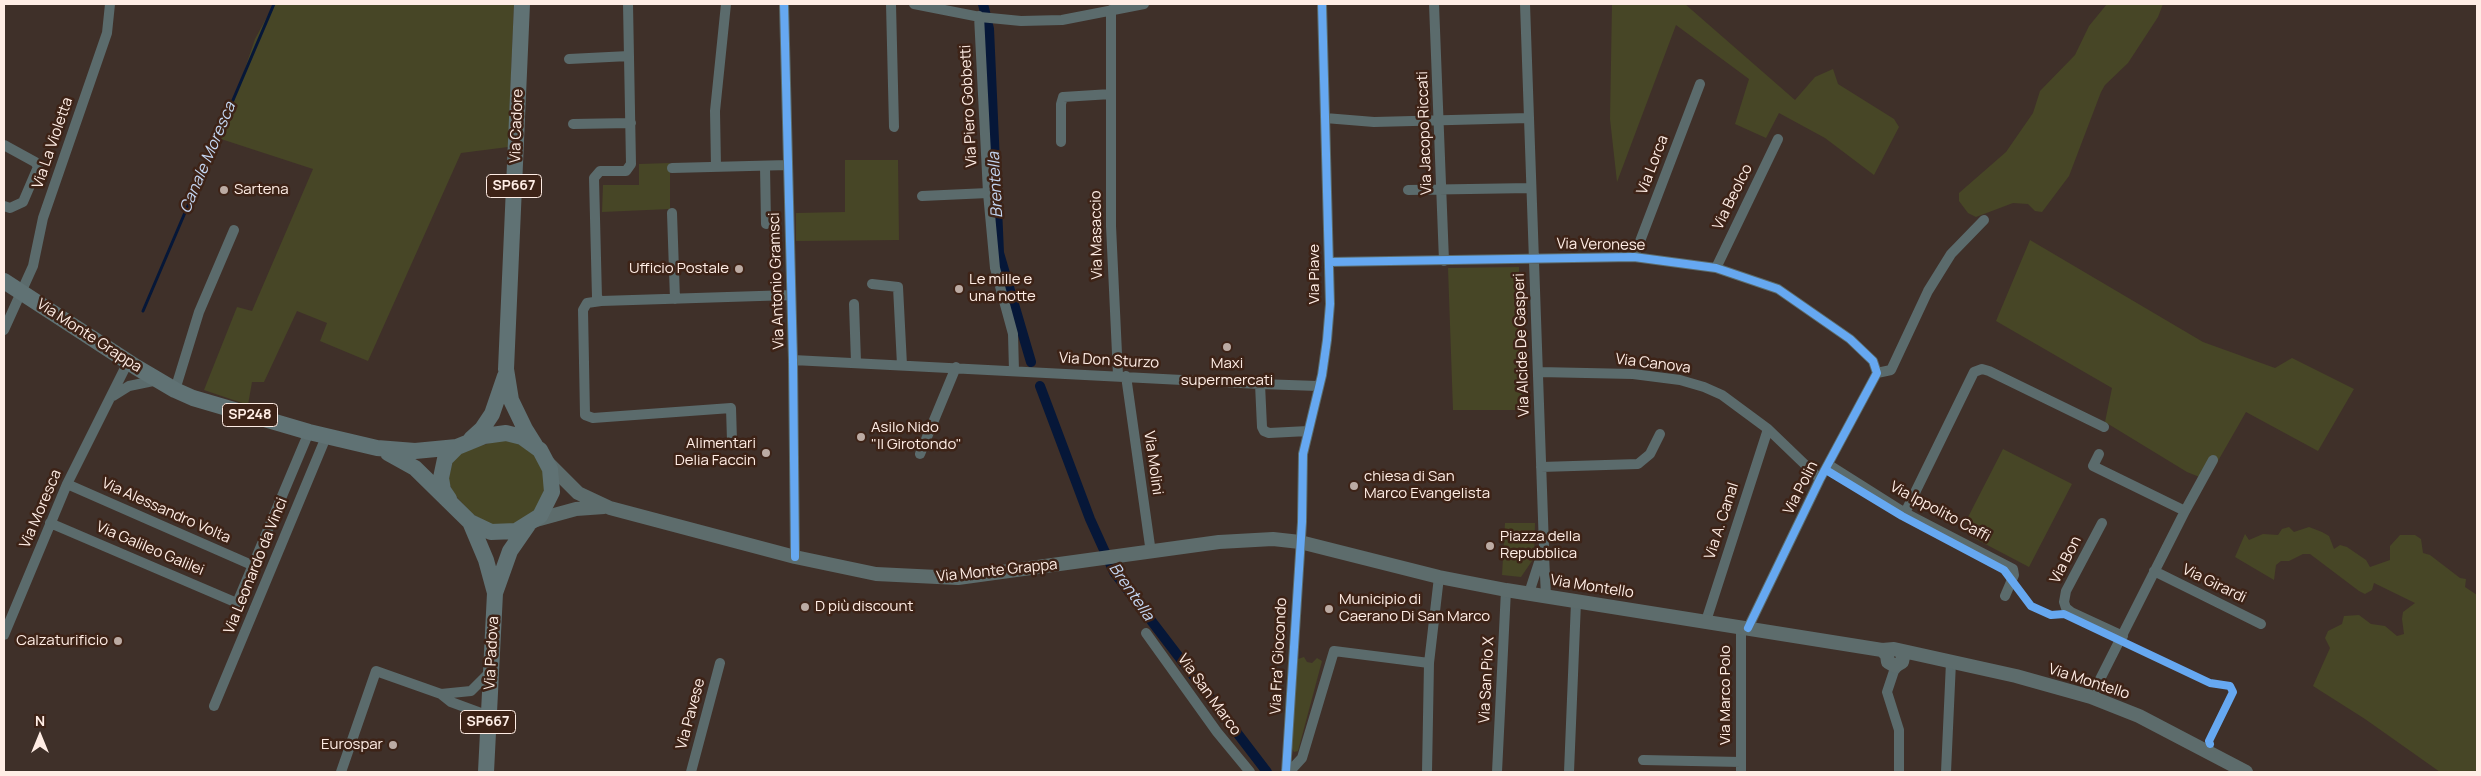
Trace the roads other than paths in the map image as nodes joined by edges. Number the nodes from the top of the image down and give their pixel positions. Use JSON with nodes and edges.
{"nodes":[{"id":1,"x":110,"y":4,"type":"edge"},
{"id":2,"x":522,"y":4,"type":"edge"},
{"id":3,"x":628,"y":4,"type":"edge"},
{"id":4,"x":726,"y":4,"type":"edge"},
{"id":5,"x":784,"y":4,"type":"edge"},
{"id":6,"x":891,"y":4,"type":"edge"},
{"id":7,"x":914,"y":4,"type":"edge"},
{"id":8,"x":1144,"y":4,"type":"edge"},
{"id":9,"x":1322,"y":4,"type":"edge"},
{"id":10,"x":1434,"y":4,"type":"edge"},
{"id":11,"x":1525,"y":4,"type":"edge"},
{"id":12,"x":1106,"y":8,"type":"edge"},
{"id":13,"x":980,"y":16,"type":"junction"},
{"id":14,"x":629,"y":56,"type":"junction"},
{"id":15,"x":570,"y":59,"type":"dead end"},
{"id":16,"x":1700,"y":84,"type":"dead end"},
{"id":17,"x":1111,"y":94,"type":"junction"},
{"id":18,"x":1325,"y":118,"type":"junction"},
{"id":19,"x":1529,"y":118,"type":"junction"},
{"id":20,"x":1440,"y":120,"type":"junction"},
{"id":21,"x":631,"y":123,"type":"junction"},
{"id":22,"x":573,"y":124,"type":"dead end"},
{"id":23,"x":894,"y":127,"type":"dead end"},
{"id":24,"x":1778,"y":139,"type":"dead end"},
{"id":25,"x":1062,"y":142,"type":"dead end"},
{"id":26,"x":4,"y":145,"type":"edge"},
{"id":27,"x":765,"y":166,"type":"junction"},
{"id":28,"x":788,"y":166,"type":"junction"},
{"id":29,"x":716,"y":167,"type":"junction"},
{"id":30,"x":672,"y":168,"type":"dead end"},
{"id":31,"x":1531,"y":188,"type":"junction"},
{"id":32,"x":1408,"y":190,"type":"dead end"},
{"id":33,"x":1442,"y":190,"type":"junction"},
{"id":34,"x":988,"y":193,"type":"junction"},
{"id":35,"x":922,"y":196,"type":"dead end"},
{"id":36,"x":4,"y":206,"type":"edge"},
{"id":37,"x":672,"y":213,"type":"dead end"},
{"id":38,"x":1984,"y":220,"type":"dead end"},
{"id":39,"x":766,"y":224,"type":"dead end"},
{"id":40,"x":234,"y":230,"type":"dead end"},
{"id":41,"x":1634,"y":257,"type":"junction"},
{"id":42,"x":1534,"y":259,"type":"junction"},
{"id":43,"x":1444,"y":261,"type":"junction"},
{"id":44,"x":1329,"y":262,"type":"junction"},
{"id":45,"x":1716,"y":268,"type":"junction"},
{"id":46,"x":4,"y":281,"type":"edge"},
{"id":47,"x":872,"y":284,"type":"dead end"},
{"id":48,"x":21,"y":292,"type":"junction"},
{"id":49,"x":791,"y":295,"type":"junction"},
{"id":50,"x":675,"y":299,"type":"junction"},
{"id":51,"x":601,"y":301,"type":"junction"},
{"id":52,"x":854,"y":304,"type":"dead end"},
{"id":53,"x":4,"y":330,"type":"edge"},
{"id":54,"x":793,"y":360,"type":"junction"},
{"id":55,"x":856,"y":362,"type":"junction"},
{"id":56,"x":132,"y":365,"type":"junction"},
{"id":57,"x":902,"y":365,"type":"junction"},
{"id":58,"x":956,"y":367,"type":"junction"},
{"id":59,"x":506,"y":369,"type":"junction"},
{"id":60,"x":1014,"y":371,"type":"junction"},
{"id":61,"x":1539,"y":372,"type":"junction"},
{"id":62,"x":1877,"y":372,"type":"junction"},
{"id":63,"x":1122,"y":376,"type":"junction"},
{"id":64,"x":158,"y":380,"type":"junction"},
{"id":65,"x":1260,"y":384,"type":"junction"},
{"id":66,"x":129,"y":386,"type":"junction"},
{"id":67,"x":1318,"y":386,"type":"junction"},
{"id":68,"x":175,"y":390,"type":"junction"},
{"id":69,"x":111,"y":398,"type":"junction"},
{"id":70,"x":2104,"y":427,"type":"dead end"},
{"id":71,"x":1768,"y":429,"type":"junction"},
{"id":72,"x":1308,"y":431,"type":"junction"},
{"id":73,"x":309,"y":432,"type":"junction"},
{"id":74,"x":1660,"y":434,"type":"dead end"},
{"id":75,"x":326,"y":437,"type":"junction"},
{"id":76,"x":732,"y":441,"type":"dead end"},
{"id":77,"x":462,"y":444,"type":"junction"},
{"id":78,"x":535,"y":445,"type":"junction"},
{"id":79,"x":377,"y":448,"type":"junction"},
{"id":80,"x":920,"y":454,"type":"dead end"},
{"id":81,"x":2099,"y":454,"type":"dead end"},
{"id":82,"x":2213,"y":460,"type":"dead end"},
{"id":83,"x":548,"y":464,"type":"junction"},
{"id":84,"x":1829,"y":465,"type":"junction"},
{"id":85,"x":1541,"y":467,"type":"junction"},
{"id":86,"x":1820,"y":479,"type":"junction"},
{"id":87,"x":67,"y":484,"type":"junction"},
{"id":88,"x":449,"y":499,"type":"junction"},
{"id":89,"x":610,"y":508,"type":"junction"},
{"id":90,"x":2185,"y":511,"type":"junction"},
{"id":91,"x":1905,"y":513,"type":"junction"},
{"id":92,"x":470,"y":522,"type":"junction"},
{"id":93,"x":50,"y":523,"type":"junction"},
{"id":94,"x":532,"y":523,"type":"junction"},
{"id":95,"x":2102,"y":523,"type":"dead end"},
{"id":96,"x":1300,"y":542,"type":"junction"},
{"id":97,"x":1544,"y":547,"type":"junction"},
{"id":98,"x":1151,"y":553,"type":"junction"},
{"id":99,"x":795,"y":557,"type":"junction"},
{"id":100,"x":254,"y":566,"type":"junction"},
{"id":101,"x":2154,"y":571,"type":"junction"},
{"id":102,"x":1439,"y":577,"type":"junction"},
{"id":103,"x":1506,"y":590,"type":"junction"},
{"id":104,"x":495,"y":593,"type":"junction"},
{"id":105,"x":1529,"y":593,"type":"junction"},
{"id":106,"x":1546,"y":596,"type":"junction"},
{"id":107,"x":2005,"y":596,"type":"dead end"},
{"id":108,"x":1576,"y":602,"type":"junction"},
{"id":109,"x":1706,"y":621,"type":"junction"},
{"id":110,"x":2261,"y":624,"type":"dead end"},
{"id":111,"x":1744,"y":628,"type":"junction"},
{"id":112,"x":1146,"y":633,"type":"dead end"},
{"id":113,"x":4,"y":635,"type":"edge"},
{"id":114,"x":2123,"y":636,"type":"junction"},
{"id":115,"x":1895,"y":657,"type":"junction"},
{"id":116,"x":1951,"y":662,"type":"junction"},
{"id":117,"x":720,"y":663,"type":"dead end"},
{"id":118,"x":1430,"y":663,"type":"junction"},
{"id":119,"x":491,"y":671,"type":"junction"},
{"id":120,"x":471,"y":691,"type":"junction"},
{"id":121,"x":441,"y":694,"type":"junction"},
{"id":122,"x":2091,"y":697,"type":"junction"},
{"id":123,"x":214,"y":706,"type":"dead end"},
{"id":124,"x":489,"y":711,"type":"junction"},
{"id":125,"x":1643,"y":760,"type":"dead end"},
{"id":126,"x":1741,"y":767,"type":"edge"},
{"id":127,"x":1286,"y":771,"type":"edge"},
{"id":128,"x":341,"y":772,"type":"edge"},
{"id":129,"x":486,"y":772,"type":"edge"},
{"id":130,"x":691,"y":772,"type":"edge"},
{"id":131,"x":1250,"y":772,"type":"edge"},
{"id":132,"x":1427,"y":772,"type":"edge"},
{"id":133,"x":1497,"y":772,"type":"edge"},
{"id":134,"x":1569,"y":772,"type":"edge"},
{"id":135,"x":1899,"y":772,"type":"edge"},
{"id":136,"x":1946,"y":772,"type":"edge"},
{"id":137,"x":2246,"y":772,"type":"edge"}],
"edges":[{"from":1,"to":48,"type":"street","name":"Via La Violetta"},
{"from":2,"to":59,"type":"main road","name":"Via Cadore","number":"SP667"},
{"from":3,"to":14,"type":"street"},
{"from":4,"to":29,"type":"street"},
{"from":5,"to":28,"type":"street","name":"Via Antonio Gramsci"},
{"from":6,"to":23,"type":"street"},
{"from":7,"to":13,"type":"street"},
{"from":8,"to":12,"type":"street"},
{"from":9,"to":18,"type":"street","name":"Via Piave"},
{"from":10,"to":20,"type":"street","name":"Via Jacopo Riccati"},
{"from":11,"to":19,"type":"street","name":"Via Alcide De Gasperi"},
{"from":12,"to":13,"type":"street"},
{"from":12,"to":17,"type":"street","name":"Via Masaccio"},
{"from":13,"to":34,"type":"street","name":"Via Piero Gobbetti"},
{"from":14,"to":15,"type":"street"},
{"from":14,"to":21,"type":"street"},
{"from":16,"to":41,"type":"street","name":"Via Lorca"},
{"from":17,"to":25,"type":"street"},
{"from":17,"to":63,"type":"street","name":"Via Masaccio"},
{"from":18,"to":20,"type":"street"},
{"from":18,"to":44,"type":"street","name":"Via Piave"},
{"from":19,"to":20,"type":"street"},
{"from":19,"to":31,"type":"street","name":"Via Alcide De Gasperi"},
{"from":20,"to":33,"type":"street","name":"Via Jacopo Riccati"},
{"from":21,"to":22,"type":"street"},
{"from":21,"to":51,"type":"street"},
{"from":24,"to":45,"type":"street","name":"Via Beolco"},
{"from":26,"to":36,"type":"street"},
{"from":27,"to":28,"type":"street"},
{"from":27,"to":29,"type":"street"},
{"from":27,"to":39,"type":"street","name":"Via Antonio Gramsci"},
{"from":28,"to":49,"type":"street","name":"Via Antonio Gramsci"},
{"from":29,"to":30,"type":"street"},
{"from":31,"to":33,"type":"street"},
{"from":31,"to":42,"type":"street","name":"Via Alcide De Gasperi"},
{"from":32,"to":33,"type":"street"},
{"from":33,"to":43,"type":"street","name":"Via Jacopo Riccati"},
{"from":34,"to":35,"type":"street"},
{"from":34,"to":60,"type":"street","name":"Via Piero Gobbetti"},
{"from":37,"to":50,"type":"street"},
{"from":38,"to":62,"type":"street"},
{"from":40,"to":68,"type":"street"},
{"from":41,"to":42,"type":"street","name":"Via Veronese"},
{"from":41,"to":45,"type":"street","name":"Via Veronese"},
{"from":42,"to":43,"type":"street","name":"Via Veronese"},
{"from":42,"to":61,"type":"street","name":"Via Alcide De Gasperi"},
{"from":43,"to":44,"type":"street","name":"Via Veronese"},
{"from":44,"to":67,"type":"street","name":"Via Piave"},
{"from":45,"to":62,"type":"street","name":"Via Veronese"},
{"from":46,"to":48,"type":"main road","name":"Via Monte Grappa","number":"SP248"},
{"from":47,"to":57,"type":"street"},
{"from":48,"to":53,"type":"street","name":"Via La Violetta"},
{"from":48,"to":56,"type":"main road","name":"Via Monte Grappa","number":"SP248"},
{"from":49,"to":50,"type":"street"},
{"from":49,"to":54,"type":"street","name":"Via Antonio Gramsci"},
{"from":50,"to":51,"type":"street"},
{"from":51,"to":76,"type":"street"},
{"from":52,"to":55,"type":"street"},
{"from":54,"to":55,"type":"street","name":"Via Don Sturzo"},
{"from":54,"to":99,"type":"street","name":"Via Antonio Gramsci"},
{"from":55,"to":57,"type":"street","name":"Via Don Sturzo"},
{"from":56,"to":64,"type":"main road","name":"Via Monte Grappa","number":"SP248"},
{"from":56,"to":66,"type":"street"},
{"from":56,"to":69,"type":"street","name":"Via Moresca"},
{"from":57,"to":58,"type":"street","name":"Via Don Sturzo"},
{"from":58,"to":60,"type":"street","name":"Via Don Sturzo"},
{"from":58,"to":80,"type":"street"},
{"from":59,"to":77,"type":"main road","name":"Via Cadore","number":"SP667"},
{"from":59,"to":78,"type":"main road","name":"Via Cadore","number":"SP667"},
{"from":60,"to":63,"type":"street","name":"Via Don Sturzo"},
{"from":61,"to":71,"type":"street","name":"Via Canova"},
{"from":61,"to":85,"type":"street","name":"Via Alcide De Gasperi"},
{"from":62,"to":84,"type":"street","name":"Via Polin"},
{"from":63,"to":65,"type":"street","name":"Via Don Sturzo"},
{"from":63,"to":98,"type":"street","name":"Via Molini"},
{"from":64,"to":66,"type":"street"},
{"from":64,"to":68,"type":"main road","name":"Via Monte Grappa","number":"SP248"},
{"from":65,"to":67,"type":"street","name":"Via Don Sturzo"},
{"from":65,"to":72,"type":"street"},
{"from":66,"to":69,"type":"street"},
{"from":67,"to":72,"type":"street","name":"Via Piave"},
{"from":68,"to":73,"type":"main road","name":"Via Monte Grappa","number":"SP248"},
{"from":69,"to":87,"type":"street","name":"Via Moresca"},
{"from":70,"to":91,"type":"street"},
{"from":71,"to":86,"type":"street","name":"Via Canova"},
{"from":71,"to":109,"type":"street","name":"Via A. Canal"},
{"from":72,"to":96,"type":"street","name":"Via Piave"},
{"from":73,"to":75,"type":"main road","name":"Via Monte Grappa","number":"SP248"},
{"from":73,"to":100,"type":"street"},
{"from":74,"to":85,"type":"street"},
{"from":75,"to":79,"type":"main road","name":"Via Monte Grappa","number":"SP248"},
{"from":75,"to":123,"type":"street","name":"Via Leonardo da Vinci"},
{"from":77,"to":78,"type":"main road","name":"Via Monte Grappa","number":"SP248"},
{"from":77,"to":79,"type":"main road","name":"Via Monte Grappa","number":"SP248"},
{"from":77,"to":88,"type":"main road","name":"Via Monte Grappa","number":"SP248"},
{"from":78,"to":83,"type":"main road","name":"Via Monte Grappa","number":"SP248"},
{"from":79,"to":88,"type":"main road","name":"Via Monte Grappa","number":"SP248"},
{"from":81,"to":90,"type":"street"},
{"from":82,"to":90,"type":"street"},
{"from":83,"to":89,"type":"main road","name":"Via Monte Grappa","number":"SP248"},
{"from":83,"to":94,"type":"main road","name":"Via Monte Grappa","number":"SP248"},
{"from":84,"to":86,"type":"street","name":"Via Polin"},
{"from":84,"to":91,"type":"street","name":"Via Ippolito Caffi"},
{"from":85,"to":97,"type":"street","name":"Via Alcide De Gasperi"},
{"from":86,"to":111,"type":"street","name":"Via Polin"},
{"from":87,"to":93,"type":"street","name":"Via Moresca"},
{"from":87,"to":100,"type":"street","name":"Via Alessandro Volta"},
{"from":88,"to":92,"type":"main road","name":"Via Monte Grappa","number":"SP248"},
{"from":89,"to":94,"type":"main road","name":"Via Monte Grappa","number":"SP248"},
{"from":89,"to":99,"type":"main road","name":"Via Monte Grappa","number":"SP248"},
{"from":90,"to":101,"type":"street"},
{"from":91,"to":107,"type":"street","name":"Via Ippolito Caffi"},
{"from":92,"to":94,"type":"main road","name":"Via Monte Grappa","number":"SP248"},
{"from":92,"to":104,"type":"main road","name":"Via Padova","number":"SP667"},
{"from":93,"to":100,"type":"street","name":"Via Galileo Galilei"},
{"from":93,"to":113,"type":"street","name":"Via Moresca"},
{"from":94,"to":104,"type":"main road","name":"Via Padova","number":"SP667"},
{"from":95,"to":114,"type":"street","name":"Via Bon"},
{"from":96,"to":98,"type":"main road","name":"Via Monte Grappa","number":"SP248"},
{"from":96,"to":102,"type":"main road","name":"Via Montello","number":"SP248"},
{"from":96,"to":127,"type":"street","name":"Via Fra' Giocondo"},
{"from":97,"to":105,"type":"street","name":"Via Alcide De Gasperi"},
{"from":97,"to":106,"type":"street"},
{"from":98,"to":99,"type":"main road","name":"Via Monte Grappa","number":"SP248"},
{"from":101,"to":110,"type":"street","name":"Via Girardi"},
{"from":101,"to":114,"type":"street"},
{"from":102,"to":103,"type":"main road","name":"Via Montello","number":"SP248"},
{"from":102,"to":118,"type":"street"},
{"from":103,"to":105,"type":"main road","name":"Via Montello","number":"SP248"},
{"from":103,"to":133,"type":"street","name":"Via San Pio X"},
{"from":104,"to":119,"type":"main road","name":"Via Padova","number":"SP667"},
{"from":105,"to":106,"type":"main road","name":"Via Montello","number":"SP248"},
{"from":106,"to":108,"type":"main road","name":"Via Montello","number":"SP248"},
{"from":108,"to":109,"type":"main road","name":"Via Montello","number":"SP248"},
{"from":108,"to":134,"type":"street"},
{"from":109,"to":111,"type":"main road","name":"Via Montello","number":"SP248"},
{"from":111,"to":115,"type":"main road","name":"Via Montello","number":"SP248"},
{"from":111,"to":126,"type":"street","name":"Via Marco Polo"},
{"from":112,"to":131,"type":"street","name":"Via San Marco"},
{"from":114,"to":122,"type":"street"},
{"from":115,"to":116,"type":"main road","name":"Via Montello","number":"SP248"},
{"from":115,"to":135,"type":"street"},
{"from":116,"to":122,"type":"main road","name":"Via Montello","number":"SP248"},
{"from":116,"to":136,"type":"street"},
{"from":117,"to":130,"type":"street","name":"Via Pavese"},
{"from":118,"to":127,"type":"street"},
{"from":118,"to":132,"type":"street"},
{"from":119,"to":120,"type":"street"},
{"from":119,"to":124,"type":"main road","name":"Via Padova","number":"SP667"},
{"from":120,"to":121,"type":"street"},
{"from":120,"to":124,"type":"street"},
{"from":121,"to":124,"type":"street"},
{"from":121,"to":128,"type":"street"},
{"from":122,"to":137,"type":"main road","name":"Via Montello","number":"SP248"},
{"from":124,"to":129,"type":"main road","name":"Via Padova","number":"SP667"},
{"from":125,"to":126,"type":"street","name":"Via Marco Polo"}]}
